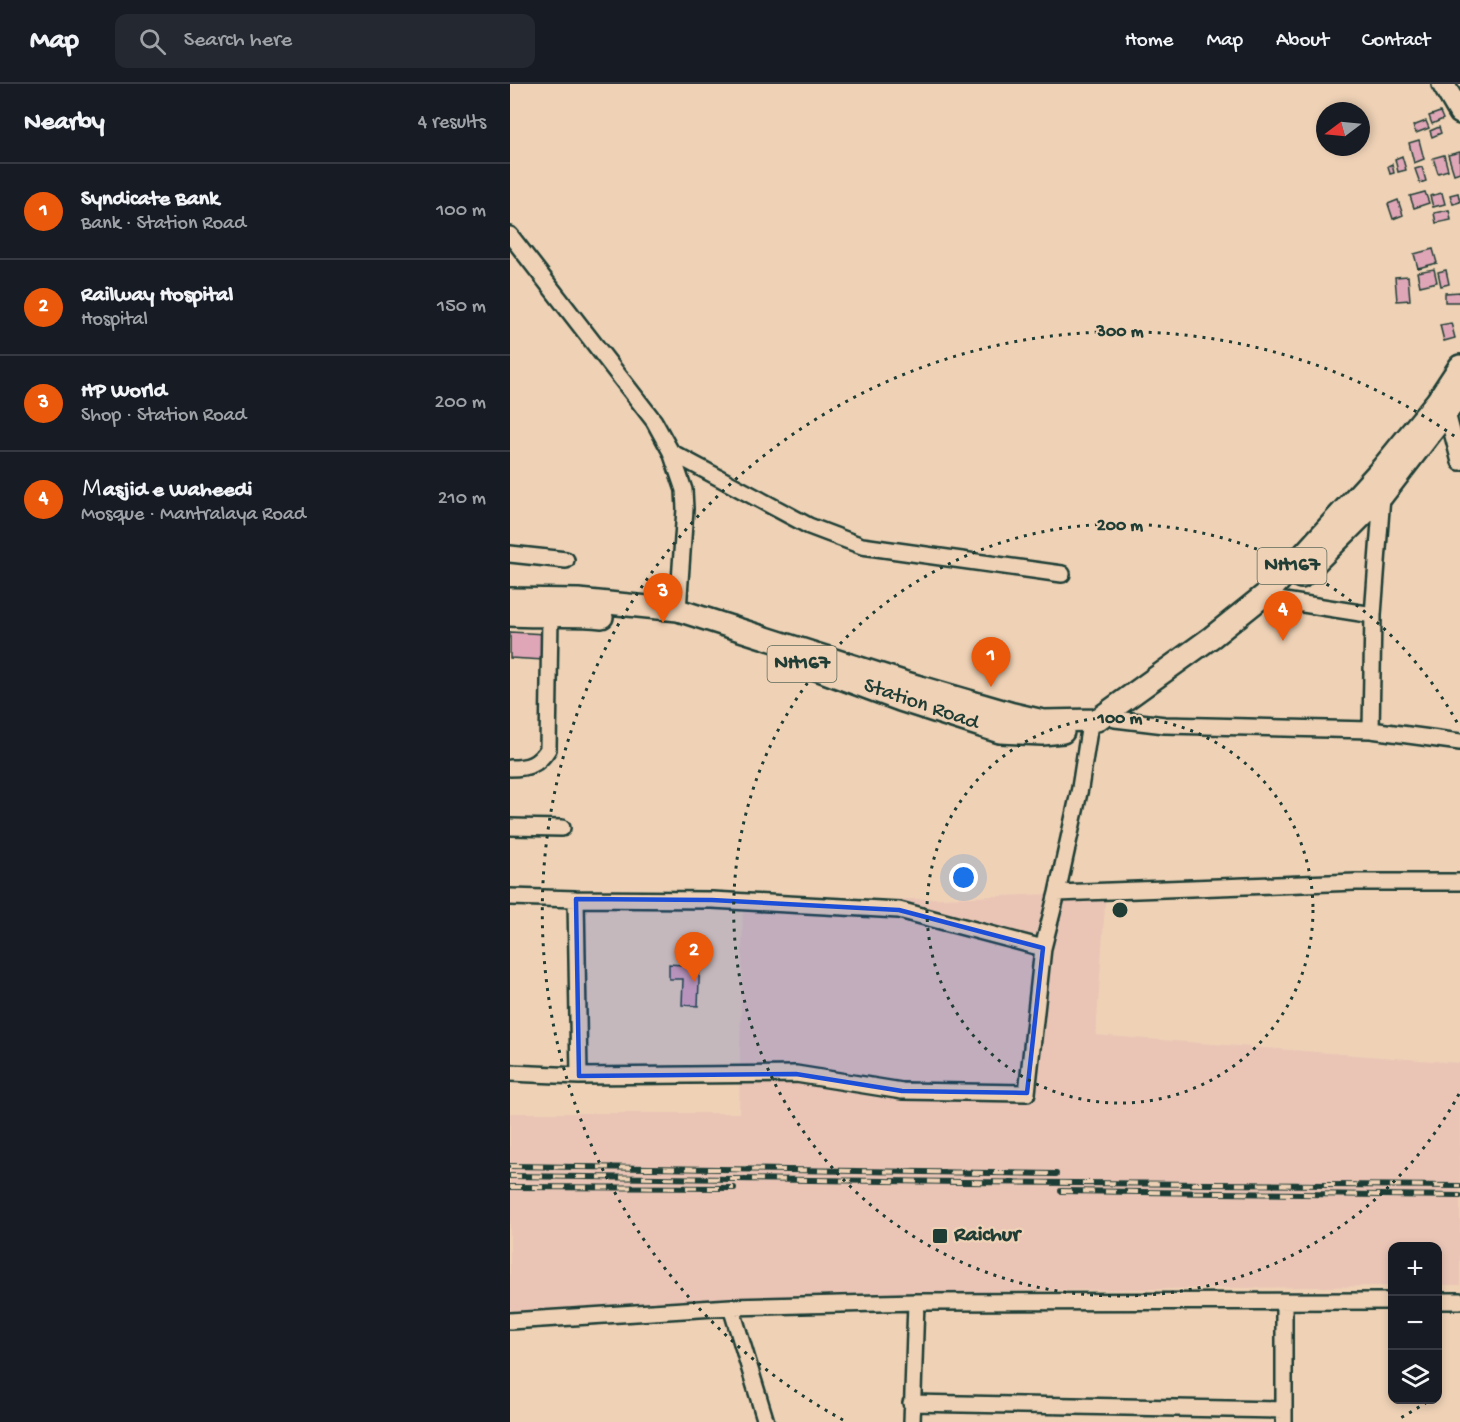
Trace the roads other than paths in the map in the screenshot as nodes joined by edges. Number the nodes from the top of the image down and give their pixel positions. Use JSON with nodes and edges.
{"nodes":[{"id":1,"x":1443,"y":84,"type":"edge"},
{"id":2,"x":1460,"y":113,"type":"edge"},
{"id":3,"x":510,"y":234,"type":"edge"},
{"id":4,"x":1460,"y":366,"type":"edge"},
{"id":5,"x":1460,"y":395,"type":"edge"},
{"id":6,"x":1447,"y":413,"type":"junction"},
{"id":7,"x":671,"y":452,"type":"junction"},
{"id":8,"x":1460,"y":462,"type":"edge"},
{"id":9,"x":1382,"y":496,"type":"junction"},
{"id":10,"x":510,"y":554,"type":"edge"},
{"id":11,"x":566,"y":560,"type":"dead end"},
{"id":12,"x":1062,"y":574,"type":"dead end"},
{"id":13,"x":510,"y":599,"type":"edge"},
{"id":14,"x":1278,"y":600,"type":"junction"},
{"id":15,"x":678,"y":610,"type":"junction"},
{"id":16,"x":510,"y":615,"type":"edge"},
{"id":17,"x":1374,"y":615,"type":"junction"},
{"id":18,"x":550,"y":617,"type":"junction"},
{"id":19,"x":1115,"y":719,"type":"junction"},
{"id":20,"x":1087,"y":726,"type":"junction"},
{"id":21,"x":1371,"y":730,"type":"junction"},
{"id":22,"x":1460,"y":742,"type":"edge"},
{"id":23,"x":510,"y":768,"type":"edge"},
{"id":24,"x":510,"y":828,"type":"edge"},
{"id":25,"x":562,"y":828,"type":"dead end"},
{"id":26,"x":1460,"y":882,"type":"edge"},
{"id":27,"x":1057,"y":893,"type":"junction"},
{"id":28,"x":510,"y":897,"type":"edge"},
{"id":29,"x":576,"y":899,"type":"junction"},
{"id":30,"x":1043,"y":948,"type":"junction"},
{"id":31,"x":510,"y":1073,"type":"edge"},
{"id":32,"x":579,"y":1076,"type":"junction"},
{"id":33,"x":1460,"y":1300,"type":"edge"},
{"id":34,"x":1388,"y":1301,"type":"edge"},
{"id":35,"x":1442,"y":1301,"type":"edge"},
{"id":36,"x":916,"y":1302,"type":"junction"},
{"id":37,"x":1284,"y":1302,"type":"junction"},
{"id":38,"x":731,"y":1307,"type":"junction"},
{"id":39,"x":510,"y":1321,"type":"edge"},
{"id":40,"x":911,"y":1403,"type":"junction"},
{"id":41,"x":1284,"y":1416,"type":"edge"},
{"id":42,"x":766,"y":1422,"type":"edge"},
{"id":43,"x":912,"y":1422,"type":"edge"}],
"edges":[{"from":1,"to":2,"type":"highway"},
{"from":3,"to":7,"type":"street"},
{"from":4,"to":20,"type":"highway","number":"NH167"},
{"from":5,"to":6,"type":"highway","number":"NH167"},
{"from":6,"to":8,"type":"street"},
{"from":6,"to":9,"type":"highway","number":"NH167"},
{"from":7,"to":12,"type":"street"},
{"from":7,"to":15,"type":"street"},
{"from":9,"to":14,"type":"highway","number":"NH167"},
{"from":9,"to":17,"type":"street"},
{"from":10,"to":11,"type":"street"},
{"from":13,"to":15,"type":"highway","name":"Station Road","number":"NH167"},
{"from":14,"to":17,"type":"street"},
{"from":14,"to":19,"type":"highway","number":"NH167"},
{"from":15,"to":20,"type":"highway","name":"Station Road","number":"NH167"},
{"from":16,"to":18,"type":"highway","name":"Station Road","number":"NH167"},
{"from":17,"to":21,"type":"street"},
{"from":18,"to":20,"type":"highway","name":"Station Road","number":"NH167"},
{"from":18,"to":23,"type":"street"},
{"from":19,"to":20,"type":"highway","number":"NH167"},
{"from":19,"to":21,"type":"street"},
{"from":20,"to":27,"type":"street"},
{"from":21,"to":22,"type":"street"},
{"from":24,"to":25,"type":"street"},
{"from":26,"to":27,"type":"street"},
{"from":27,"to":30,"type":"street"},
{"from":28,"to":29,"type":"street"},
{"from":29,"to":30,"type":"street"},
{"from":29,"to":32,"type":"street"},
{"from":30,"to":32,"type":"street"},
{"from":31,"to":32,"type":"street"},
{"from":33,"to":35,"type":"street"},
{"from":34,"to":37,"type":"street"},
{"from":36,"to":37,"type":"street"},
{"from":36,"to":38,"type":"street"},
{"from":36,"to":40,"type":"street"},
{"from":37,"to":41,"type":"street"},
{"from":38,"to":39,"type":"street"},
{"from":38,"to":42,"type":"street"},
{"from":40,"to":41,"type":"street"},
{"from":40,"to":43,"type":"street"}]}
